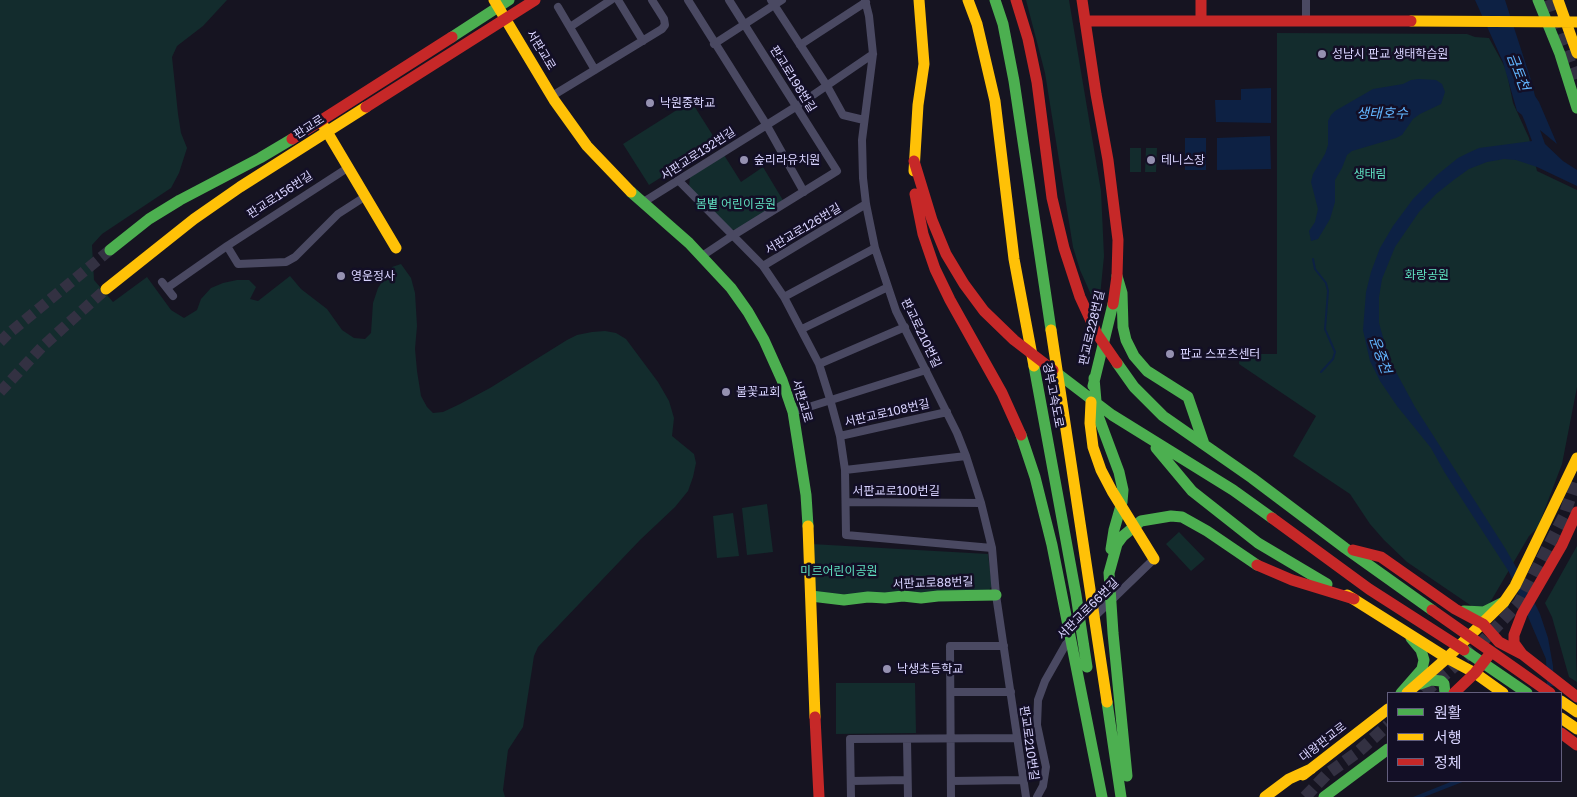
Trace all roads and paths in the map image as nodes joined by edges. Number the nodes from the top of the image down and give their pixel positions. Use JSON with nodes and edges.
{"nodes":[{"id":1,"x":509,"y":0,"type":"edge"},
{"id":2,"x":535,"y":0,"type":"edge"},
{"id":3,"x":612,"y":0,"type":"edge"},
{"id":4,"x":618,"y":0,"type":"edge"},
{"id":5,"x":652,"y":0,"type":"edge"},
{"id":6,"x":688,"y":0,"type":"edge"},
{"id":7,"x":729,"y":0,"type":"edge"},
{"id":8,"x":782,"y":0,"type":"edge"},
{"id":9,"x":919,"y":0,"type":"edge"},
{"id":10,"x":968,"y":0,"type":"edge"},
{"id":11,"x":995,"y":0,"type":"edge"},
{"id":12,"x":1016,"y":0,"type":"edge"},
{"id":13,"x":1082,"y":0,"type":"edge"},
{"id":14,"x":1201,"y":0,"type":"edge"},
{"id":15,"x":1306,"y":0,"type":"edge"},
{"id":16,"x":1538,"y":0,"type":"edge"},
{"id":17,"x":1558,"y":0,"type":"edge"},
{"id":18,"x":865,"y":1,"type":"edge"},
{"id":19,"x":496,"y":3,"type":"edge"},
{"id":20,"x":773,"y":3,"type":"edge"},
{"id":21,"x":558,"y":7,"type":"dead end"},
{"id":22,"x":506,"y":18,"type":"junction"},
{"id":23,"x":1085,"y":21,"type":"junction"},
{"id":24,"x":1201,"y":21,"type":"junction"},
{"id":25,"x":1306,"y":21,"type":"junction"},
{"id":26,"x":1547,"y":22,"type":"junction"},
{"id":27,"x":1572,"y":22,"type":"edge"},
{"id":28,"x":744,"y":24,"type":"junction"},
{"id":29,"x":570,"y":27,"type":"junction"},
{"id":30,"x":643,"y":41,"type":"junction"},
{"id":31,"x":714,"y":44,"type":"junction"},
{"id":32,"x":800,"y":45,"type":"junction"},
{"id":33,"x":1577,"y":53,"type":"edge"},
{"id":34,"x":873,"y":54,"type":"junction"},
{"id":35,"x":596,"y":70,"type":"junction"},
{"id":36,"x":827,"y":86,"type":"junction"},
{"id":37,"x":552,"y":96,"type":"junction"},
{"id":38,"x":797,"y":106,"type":"junction"},
{"id":39,"x":1577,"y":108,"type":"edge"},
{"id":40,"x":864,"y":120,"type":"junction"},
{"id":41,"x":766,"y":124,"type":"junction"},
{"id":42,"x":323,"y":127,"type":"junction"},
{"id":43,"x":914,"y":161,"type":"junction"},
{"id":44,"x":348,"y":167,"type":"junction"},
{"id":45,"x":679,"y":181,"type":"junction"},
{"id":46,"x":804,"y":192,"type":"junction"},
{"id":47,"x":366,"y":196,"type":"junction"},
{"id":48,"x":642,"y":203,"type":"junction"},
{"id":49,"x":866,"y":204,"type":"junction"},
{"id":50,"x":732,"y":236,"type":"junction"},
{"id":51,"x":227,"y":246,"type":"junction"},
{"id":52,"x":396,"y":248,"type":"dead end"},
{"id":53,"x":875,"y":248,"type":"junction"},
{"id":54,"x":110,"y":250,"type":"tunnel mouth"},
{"id":55,"x":702,"y":256,"type":"junction"},
{"id":56,"x":763,"y":266,"type":"junction"},
{"id":57,"x":1117,"y":276,"type":"junction"},
{"id":58,"x":888,"y":288,"type":"junction"},
{"id":59,"x":106,"y":289,"type":"tunnel mouth"},
{"id":60,"x":173,"y":296,"type":"dead end"},
{"id":61,"x":784,"y":297,"type":"junction"},
{"id":62,"x":905,"y":328,"type":"junction"},
{"id":63,"x":802,"y":329,"type":"junction"},
{"id":64,"x":819,"y":364,"type":"junction"},
{"id":65,"x":926,"y":370,"type":"junction"},
{"id":66,"x":1094,"y":378,"type":"junction"},
{"id":67,"x":830,"y":399,"type":"junction"},
{"id":68,"x":793,"y":412,"type":"junction"},
{"id":69,"x":947,"y":412,"type":"junction"},
{"id":70,"x":840,"y":436,"type":"junction"},
{"id":71,"x":1148,"y":438,"type":"junction"},
{"id":72,"x":1204,"y":444,"type":"junction"},
{"id":73,"x":966,"y":456,"type":"junction"},
{"id":74,"x":1577,"y":458,"type":"edge"},
{"id":75,"x":844,"y":470,"type":"junction"},
{"id":76,"x":846,"y":502,"type":"junction"},
{"id":77,"x":981,"y":503,"type":"junction"},
{"id":78,"x":1577,"y":512,"type":"edge"},
{"id":79,"x":992,"y":548,"type":"junction"},
{"id":80,"x":1345,"y":548,"type":"junction"},
{"id":81,"x":1154,"y":559,"type":"joint"},
{"id":82,"x":1109,"y":573,"type":"junction"},
{"id":83,"x":996,"y":595,"type":"junction"},
{"id":84,"x":811,"y":596,"type":"junction"},
{"id":85,"x":1354,"y":599,"type":"junction"},
{"id":86,"x":1504,"y":602,"type":"junction"},
{"id":87,"x":1456,"y":609,"type":"junction"},
{"id":88,"x":1518,"y":622,"type":"junction"},
{"id":89,"x":1483,"y":624,"type":"junction"},
{"id":90,"x":1397,"y":625,"type":"junction"},
{"id":91,"x":1499,"y":642,"type":"junction"},
{"id":92,"x":1004,"y":646,"type":"junction"},
{"id":93,"x":1525,"y":657,"type":"junction"},
{"id":94,"x":1447,"y":658,"type":"junction"},
{"id":95,"x":1082,"y":666,"type":"junction"},
{"id":96,"x":1474,"y":673,"type":"junction"},
{"id":97,"x":1417,"y":685,"type":"junction"},
{"id":98,"x":951,"y":692,"type":"junction"},
{"id":99,"x":1011,"y":692,"type":"junction"},
{"id":100,"x":1402,"y":692,"type":"edge"},
{"id":101,"x":1408,"y":692,"type":"edge"},
{"id":102,"x":1445,"y":692,"type":"edge"},
{"id":103,"x":1455,"y":692,"type":"edge"},
{"id":104,"x":1502,"y":692,"type":"edge"},
{"id":105,"x":1526,"y":692,"type":"edge"},
{"id":106,"x":1549,"y":692,"type":"edge"},
{"id":107,"x":1577,"y":698,"type":"edge"},
{"id":108,"x":1562,"y":702,"type":"edge"},
{"id":109,"x":1387,"y":710,"type":"edge"},
{"id":110,"x":1577,"y":712,"type":"edge"},
{"id":111,"x":1562,"y":719,"type":"edge"},
{"id":112,"x":1577,"y":729,"type":"edge"},
{"id":113,"x":1562,"y":734,"type":"edge"},
{"id":114,"x":1017,"y":738,"type":"junction"},
{"id":115,"x":907,"y":740,"type":"junction"},
{"id":116,"x":951,"y":740,"type":"junction"},
{"id":117,"x":1577,"y":745,"type":"edge"},
{"id":118,"x":1387,"y":750,"type":"edge"},
{"id":119,"x":1311,"y":769,"type":"junction"},
{"id":120,"x":907,"y":780,"type":"junction"},
{"id":121,"x":1023,"y":780,"type":"junction"},
{"id":122,"x":851,"y":781,"type":"junction"},
{"id":123,"x":951,"y":781,"type":"junction"},
{"id":124,"x":819,"y":797,"type":"edge"},
{"id":125,"x":851,"y":797,"type":"edge"},
{"id":126,"x":908,"y":797,"type":"edge"},
{"id":127,"x":951,"y":797,"type":"edge"},
{"id":128,"x":1026,"y":797,"type":"edge"},
{"id":129,"x":1037,"y":797,"type":"edge"},
{"id":130,"x":1103,"y":797,"type":"edge"},
{"id":131,"x":1121,"y":797,"type":"edge"},
{"id":132,"x":1128,"y":797,"type":"edge"},
{"id":133,"x":1265,"y":797,"type":"edge"},
{"id":134,"x":1276,"y":797,"type":"edge"},
{"id":135,"x":1324,"y":797,"type":"edge"}],
"edges":[{"from":1,"to":19,"type":"main road","name":"판교로"},
{"from":2,"to":22,"type":"main road","name":"판교로"},
{"from":3,"to":29,"type":"street"},
{"from":4,"to":30,"type":"street"},
{"from":5,"to":30,"type":"street"},
{"from":6,"to":31,"type":"street"},
{"from":7,"to":28,"type":"street","name":"판교로198번길"},
{"from":8,"to":20,"type":"street"},
{"from":9,"to":43,"type":"main road"},
{"from":10,"to":95,"type":"main road","name":"경부고속도로"},
{"from":11,"to":131,"type":"main road","name":"경부고속도로"},
{"from":12,"to":72,"type":"main road"},
{"from":13,"to":23,"type":"main road","name":"판교로228번길"},
{"from":14,"to":24,"type":"main road"},
{"from":15,"to":25,"type":"street"},
{"from":16,"to":26,"type":"main road"},
{"from":17,"to":27,"type":"main road"},
{"from":18,"to":32,"type":"street","name":"판교로210번길"},
{"from":18,"to":34,"type":"street","name":"판교로210번길"},
{"from":19,"to":22,"type":"main road","name":"서판교로"},
{"from":19,"to":42,"type":"main road","name":"판교로"},
{"from":20,"to":28,"type":"street"},
{"from":20,"to":32,"type":"street","name":"판교로198번길"},
{"from":21,"to":29,"type":"street"},
{"from":22,"to":37,"type":"main road","name":"서판교로"},
{"from":22,"to":42,"type":"main road","name":"판교로"},
{"from":23,"to":24,"type":"main road"},
{"from":23,"to":57,"type":"main road","name":"판교로228번길"},
{"from":24,"to":25,"type":"main road"},
{"from":25,"to":26,"type":"main road"},
{"from":26,"to":27,"type":"main road"},
{"from":26,"to":39,"type":"main road"},
{"from":27,"to":33,"type":"main road"},
{"from":28,"to":31,"type":"street"},
{"from":28,"to":38,"type":"street","name":"판교로198번길"},
{"from":29,"to":35,"type":"street"},
{"from":30,"to":35,"type":"street"},
{"from":31,"to":41,"type":"street"},
{"from":32,"to":36,"type":"street","name":"판교로198번길"},
{"from":34,"to":36,"type":"street","name":"서판교로132번길"},
{"from":34,"to":40,"type":"street","name":"판교로210번길"},
{"from":35,"to":37,"type":"street"},
{"from":36,"to":38,"type":"street","name":"서판교로132번길"},
{"from":36,"to":40,"type":"street"},
{"from":37,"to":48,"type":"main road","name":"서판교로"},
{"from":38,"to":41,"type":"street","name":"서판교로132번길"},
{"from":38,"to":46,"type":"street","name":"판교로198번길"},
{"from":40,"to":49,"type":"street","name":"판교로210번길"},
{"from":41,"to":45,"type":"street","name":"서판교로132번길"},
{"from":41,"to":46,"type":"street"},
{"from":42,"to":44,"type":"main road"},
{"from":42,"to":54,"type":"main road","name":"판교로"},
{"from":42,"to":59,"type":"main road","name":"판교로"},
{"from":43,"to":71,"type":"main road"},
{"from":43,"to":95,"type":"main road"},
{"from":44,"to":47,"type":"main road"},
{"from":44,"to":51,"type":"street","name":"판교로156번길"},
{"from":45,"to":48,"type":"street","name":"서판교로132번길"},
{"from":45,"to":50,"type":"street","name":"서판교로126번길"},
{"from":46,"to":50,"type":"street"},
{"from":47,"to":51,"type":"street"},
{"from":47,"to":52,"type":"main road"},
{"from":48,"to":55,"type":"main road","name":"서판교로"},
{"from":49,"to":53,"type":"street","name":"판교로210번길"},
{"from":49,"to":56,"type":"street","name":"서판교로126번길"},
{"from":50,"to":55,"type":"street"},
{"from":50,"to":56,"type":"street","name":"서판교로126번길"},
{"from":51,"to":60,"type":"street","name":"판교로156번길"},
{"from":53,"to":58,"type":"street","name":"판교로210번길"},
{"from":53,"to":61,"type":"street"},
{"from":55,"to":68,"type":"main road","name":"서판교로"},
{"from":56,"to":61,"type":"street","name":"서판교로108번길"},
{"from":57,"to":66,"type":"main road","name":"판교로228번길"},
{"from":57,"to":72,"type":"main road"},
{"from":58,"to":62,"type":"street","name":"판교로210번길"},
{"from":58,"to":63,"type":"street"},
{"from":61,"to":63,"type":"street","name":"서판교로108번길"},
{"from":62,"to":64,"type":"street"},
{"from":62,"to":65,"type":"street","name":"판교로210번길"},
{"from":63,"to":64,"type":"street","name":"서판교로108번길"},
{"from":64,"to":67,"type":"street","name":"서판교로108번길"},
{"from":65,"to":67,"type":"street"},
{"from":65,"to":69,"type":"street","name":"판교로210번길"},
{"from":66,"to":81,"type":"main road","name":"판교로228번길"},
{"from":66,"to":82,"type":"main road"},
{"from":67,"to":68,"type":"street"},
{"from":67,"to":70,"type":"street","name":"서판교로108번길"},
{"from":68,"to":84,"type":"main road","name":"서판교로"},
{"from":69,"to":70,"type":"street","name":"서판교로108번길"},
{"from":69,"to":73,"type":"street","name":"판교로210번길"},
{"from":70,"to":75,"type":"street"},
{"from":71,"to":85,"type":"main road"},
{"from":71,"to":105,"type":"main road"},
{"from":72,"to":80,"type":"main road"},
{"from":73,"to":75,"type":"street","name":"서판교로100번길"},
{"from":73,"to":77,"type":"street","name":"판교로210번길"},
{"from":74,"to":86,"type":"main road"},
{"from":75,"to":76,"type":"street","name":"서판교로100번길"},
{"from":76,"to":77,"type":"street","name":"서판교로100번길"},
{"from":76,"to":79,"type":"street"},
{"from":77,"to":79,"type":"street","name":"판교로210번길"},
{"from":78,"to":88,"type":"main road"},
{"from":79,"to":83,"type":"street","name":"판교로210번길"},
{"from":80,"to":87,"type":"main road"},
{"from":80,"to":106,"type":"main road"},
{"from":81,"to":129,"type":"street","name":"서판교로66번길"},
{"from":82,"to":85,"type":"main road"},
{"from":82,"to":132,"type":"main road"},
{"from":83,"to":84,"type":"main road","name":"서판교로88번길"},
{"from":83,"to":92,"type":"street","name":"판교로210번길"},
{"from":84,"to":124,"type":"main road","name":"서판교로"},
{"from":85,"to":90,"type":"main road"},
{"from":86,"to":87,"type":"main road"},
{"from":86,"to":89,"type":"main road"},
{"from":87,"to":89,"type":"main road"},
{"from":88,"to":91,"type":"main road"},
{"from":88,"to":93,"type":"main road"},
{"from":89,"to":91,"type":"main road"},
{"from":89,"to":94,"type":"main road"},
{"from":90,"to":94,"type":"main road"},
{"from":90,"to":100,"type":"main road"},
{"from":91,"to":93,"type":"main road"},
{"from":91,"to":96,"type":"main road"},
{"from":92,"to":98,"type":"street"},
{"from":92,"to":99,"type":"street","name":"판교로210번길"},
{"from":93,"to":107,"type":"main road"},
{"from":94,"to":96,"type":"main road"},
{"from":94,"to":97,"type":"main road"},
{"from":95,"to":130,"type":"main road","name":"경부고속도로"},
{"from":96,"to":103,"type":"main road"},
{"from":96,"to":104,"type":"main road"},
{"from":97,"to":101,"type":"main road"},
{"from":97,"to":102,"type":"main road"},
{"from":98,"to":99,"type":"street","name":"판교로210번길"},
{"from":98,"to":116,"type":"street"},
{"from":99,"to":114,"type":"street","name":"판교로210번길"},
{"from":108,"to":110,"type":"main road"},
{"from":109,"to":119,"type":"main road","name":"대왕판교로"},
{"from":111,"to":112,"type":"main road"},
{"from":113,"to":117,"type":"main road"},
{"from":114,"to":116,"type":"street"},
{"from":114,"to":121,"type":"street","name":"판교로210번길"},
{"from":115,"to":116,"type":"street"},
{"from":115,"to":120,"type":"street"},
{"from":115,"to":122,"type":"street"},
{"from":116,"to":123,"type":"street"},
{"from":118,"to":135,"type":"main road"},
{"from":119,"to":133,"type":"main road"},
{"from":119,"to":134,"type":"main road","name":"대왕판교로"},
{"from":120,"to":122,"type":"street"},
{"from":120,"to":126,"type":"street"},
{"from":121,"to":123,"type":"street"},
{"from":121,"to":128,"type":"street","name":"판교로210번길"},
{"from":122,"to":125,"type":"street"},
{"from":123,"to":127,"type":"street"}]}
